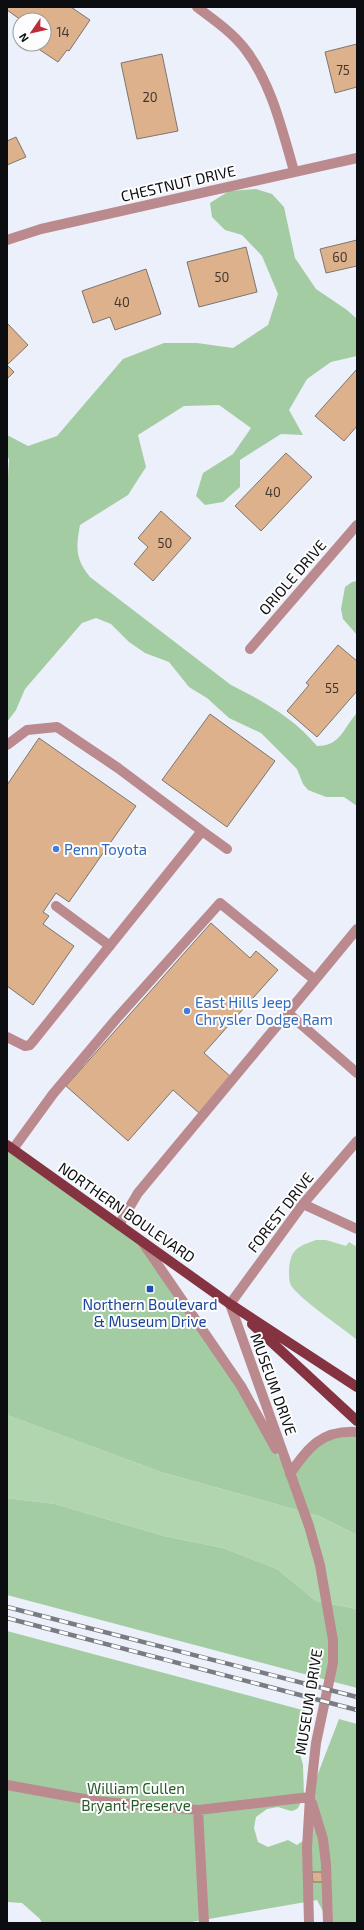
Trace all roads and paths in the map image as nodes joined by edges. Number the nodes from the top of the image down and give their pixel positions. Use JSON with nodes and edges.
{"nodes":[{"id":1,"x":197,"y":7,"type":"edge"},
{"id":2,"x":357,"y":158,"type":"edge"},
{"id":3,"x":294,"y":171,"type":"junction"},
{"id":4,"x":7,"y":240,"type":"edge"},
{"id":5,"x":357,"y":525,"type":"edge"},
{"id":6,"x":250,"y":649,"type":"dead end"},
{"id":7,"x":7,"y":745,"type":"edge"},
{"id":8,"x":202,"y":831,"type":"junction"},
{"id":9,"x":227,"y":849,"type":"dead end"},
{"id":10,"x":56,"y":906,"type":"dead end"},
{"id":11,"x":357,"y":929,"type":"edge"},
{"id":12,"x":110,"y":946,"type":"junction"},
{"id":13,"x":315,"y":980,"type":"junction"},
{"id":14,"x":288,"y":1013,"type":"junction"},
{"id":15,"x":7,"y":1037,"type":"edge"},
{"id":16,"x":357,"y":1073,"type":"edge"},
{"id":17,"x":357,"y":1141,"type":"edge"},
{"id":18,"x":10,"y":1147,"type":"edge"},
{"id":19,"x":303,"y":1204,"type":"junction"},
{"id":20,"x":119,"y":1224,"type":"junction"},
{"id":21,"x":357,"y":1229,"type":"edge"},
{"id":22,"x":142,"y":1241,"type":"junction"},
{"id":23,"x":230,"y":1304,"type":"junction"},
{"id":24,"x":357,"y":1388,"type":"edge"},
{"id":25,"x":357,"y":1421,"type":"edge"},
{"id":26,"x":357,"y":1432,"type":"edge"},
{"id":27,"x":290,"y":1474,"type":"junction"},
{"id":28,"x":7,"y":1785,"type":"edge"},
{"id":29,"x":310,"y":1797,"type":"junction"},
{"id":30,"x":198,"y":1810,"type":"junction"},
{"id":31,"x":204,"y":1923,"type":"edge"},
{"id":32,"x":309,"y":1923,"type":"edge"},
{"id":33,"x":328,"y":1923,"type":"edge"}],
"edges":[{"from":1,"to":3,"type":"street"},
{"from":2,"to":3,"type":"street","name":"CHESTNUT DRIVE"},
{"from":3,"to":4,"type":"street","name":"CHESTNUT DRIVE"},
{"from":5,"to":6,"type":"street","name":"ORIOLE DRIVE"},
{"from":7,"to":8,"type":"street"},
{"from":8,"to":9,"type":"street"},
{"from":8,"to":12,"type":"street"},
{"from":10,"to":12,"type":"street"},
{"from":11,"to":13,"type":"street"},
{"from":12,"to":15,"type":"street"},
{"from":13,"to":14,"type":"street"},
{"from":13,"to":18,"type":"street"},
{"from":14,"to":16,"type":"street"},
{"from":14,"to":20,"type":"street"},
{"from":17,"to":19,"type":"street","name":"FOREST DRIVE"},
{"from":18,"to":20,"type":"main road","name":"NORTHERN BOULEVARD"},
{"from":19,"to":21,"type":"street"},
{"from":19,"to":23,"type":"street","name":"FOREST DRIVE"},
{"from":20,"to":22,"type":"main road","name":"NORTHERN BOULEVARD"},
{"from":22,"to":23,"type":"main road","name":"NORTHERN BOULEVARD"},
{"from":22,"to":27,"type":"street"},
{"from":23,"to":24,"type":"main road","name":"NORTHERN BOULEVARD"},
{"from":23,"to":25,"type":"main road","name":"NORTHERN BOULEVARD"},
{"from":23,"to":27,"type":"street","name":"MUSEUM DRIVE"},
{"from":26,"to":27,"type":"street","name":"MUSEUM DRIVE"},
{"from":27,"to":29,"type":"street","name":"MUSEUM DRIVE"},
{"from":28,"to":30,"type":"street"},
{"from":29,"to":30,"type":"street"},
{"from":29,"to":32,"type":"street","name":"MUSEUM DRIVE"},
{"from":29,"to":33,"type":"street","name":"MUSEUM DRIVE"},
{"from":30,"to":31,"type":"street"}]}
